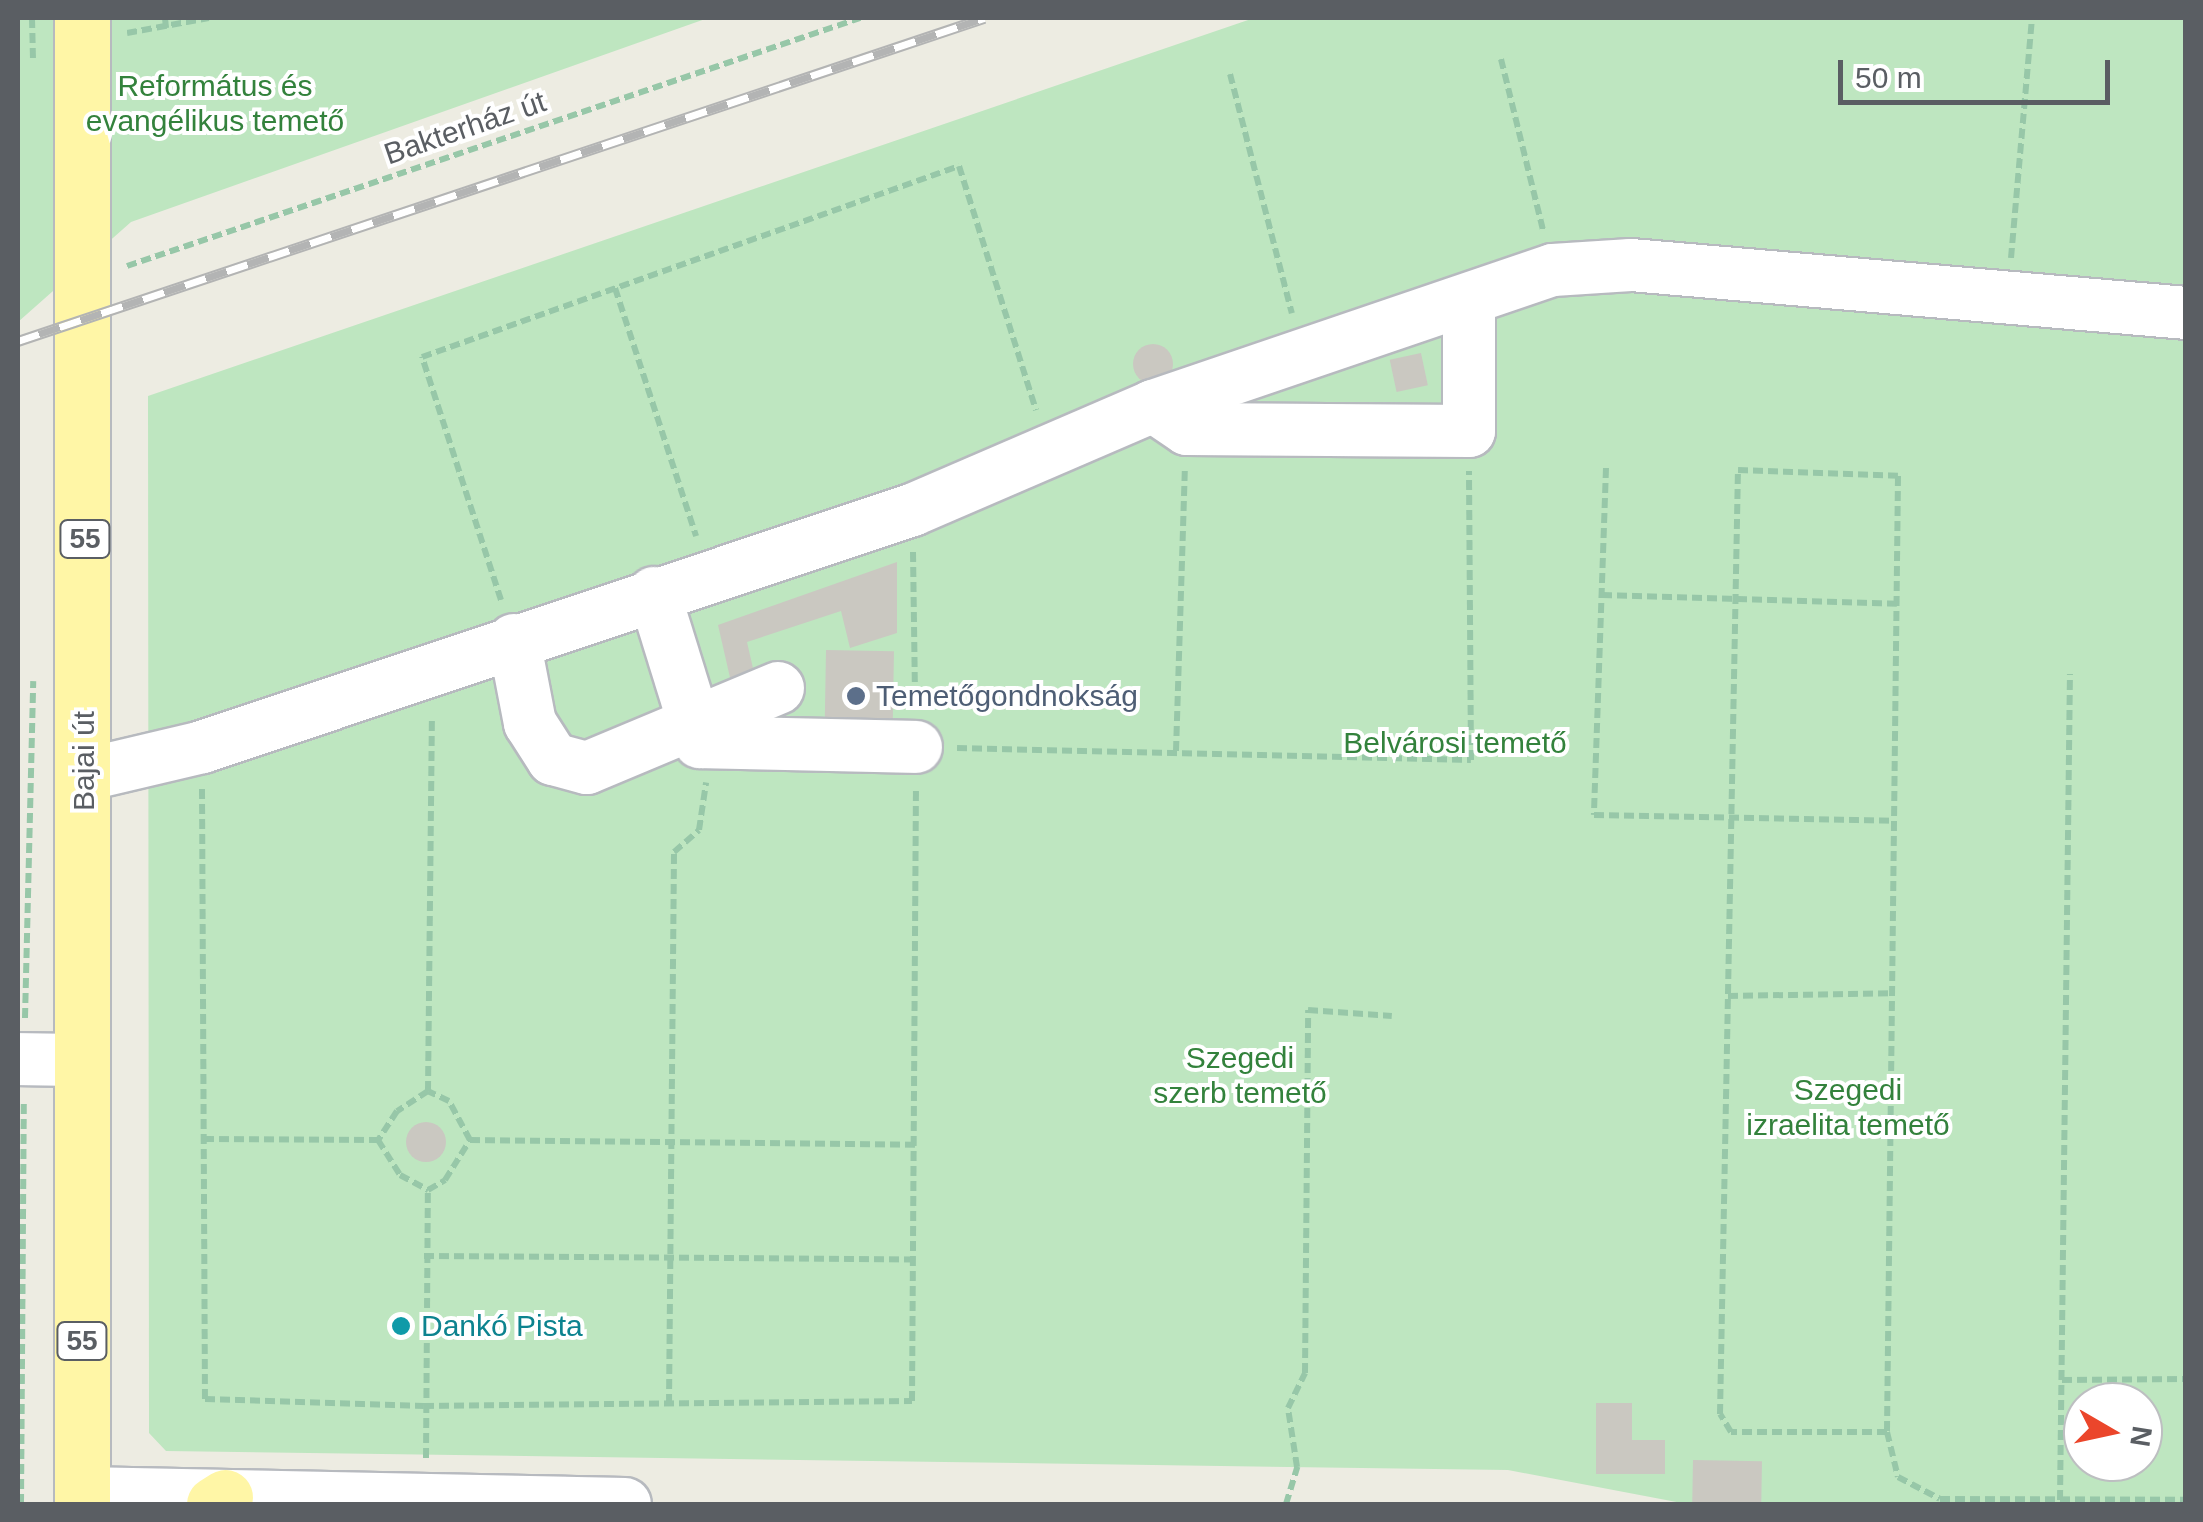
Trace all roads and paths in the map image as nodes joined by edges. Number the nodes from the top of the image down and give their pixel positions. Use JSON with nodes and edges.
{"nodes":[{"id":1,"x":165,"y":18,"type":"edge"},
{"id":2,"x":209,"y":18,"type":"edge"},
{"id":3,"x":860,"y":18,"type":"edge"},
{"id":4,"x":2032,"y":18,"type":"edge"},
{"id":5,"x":106,"y":25,"type":"edge"},
{"id":6,"x":166,"y":28,"type":"junction"},
{"id":7,"x":1501,"y":59,"type":"dead end"},
{"id":8,"x":1230,"y":74,"type":"dead end"},
{"id":9,"x":1553,"y":270,"type":"junction"},
{"id":10,"x":84,"y":281,"type":"junction"},
{"id":11,"x":616,"y":288,"type":"junction"},
{"id":12,"x":2007,"y":299,"type":"junction"},
{"id":13,"x":1470,"y":301,"type":"junction"},
{"id":14,"x":2186,"y":313,"type":"edge"},
{"id":15,"x":1302,"y":352,"type":"junction"},
{"id":16,"x":1170,"y":417,"type":"junction"},
{"id":17,"x":1469,"y":432,"type":"junction"},
{"id":18,"x":1049,"y":453,"type":"junction"},
{"id":19,"x":1606,"y":468,"type":"dead end"},
{"id":20,"x":912,"y":510,"type":"junction"},
{"id":21,"x":709,"y":576,"type":"junction"},
{"id":22,"x":654,"y":593,"type":"junction"},
{"id":23,"x":1602,"y":594,"type":"junction"},
{"id":24,"x":1735,"y":599,"type":"junction"},
{"id":25,"x":1897,"y":604,"type":"junction"},
{"id":26,"x":514,"y":640,"type":"junction"},
{"id":27,"x":33,"y":665,"type":"dead end"},
{"id":28,"x":432,"y":666,"type":"junction"},
{"id":29,"x":2070,"y":674,"type":"dead end"},
{"id":30,"x":778,"y":688,"type":"dead end"},
{"id":31,"x":698,"y":734,"type":"junction"},
{"id":32,"x":202,"y":747,"type":"junction"},
{"id":33,"x":916,"y":747,"type":"junction"},
{"id":34,"x":1176,"y":751,"type":"junction"},
{"id":35,"x":84,"y":775,"type":"junction"},
{"id":36,"x":1732,"y":818,"type":"junction"},
{"id":37,"x":1894,"y":821,"type":"junction"},
{"id":38,"x":1892,"y":993,"type":"junction"},
{"id":39,"x":1728,"y":996,"type":"junction"},
{"id":40,"x":1392,"y":1016,"type":"dead end"},
{"id":41,"x":21,"y":1059,"type":"edge"},
{"id":42,"x":82,"y":1060,"type":"junction"},
{"id":43,"x":428,"y":1091,"type":"junction"},
{"id":44,"x":204,"y":1139,"type":"junction"},
{"id":45,"x":378,"y":1140,"type":"junction"},
{"id":46,"x":470,"y":1140,"type":"junction"},
{"id":47,"x":670,"y":1142,"type":"junction"},
{"id":48,"x":914,"y":1145,"type":"junction"},
{"id":49,"x":428,"y":1190,"type":"junction"},
{"id":50,"x":424,"y":1256,"type":"junction"},
{"id":51,"x":669,"y":1257,"type":"junction"},
{"id":52,"x":914,"y":1258,"type":"junction"},
{"id":53,"x":20,"y":1326,"type":"edge"},
{"id":54,"x":2062,"y":1380,"type":"junction"},
{"id":55,"x":2186,"y":1380,"type":"edge"},
{"id":56,"x":669,"y":1404,"type":"junction"},
{"id":57,"x":424,"y":1406,"type":"junction"},
{"id":58,"x":1887,"y":1432,"type":"junction"},
{"id":59,"x":426,"y":1456,"type":"dead end"},
{"id":60,"x":82,"y":1499,"type":"edge"},
{"id":61,"x":2060,"y":1500,"type":"junction"},
{"id":62,"x":2186,"y":1500,"type":"edge"},
{"id":63,"x":219,"y":1501,"type":"edge"},
{"id":64,"x":21,"y":1504,"type":"edge"},
{"id":65,"x":625,"y":1504,"type":"edge"},
{"id":66,"x":1286,"y":1504,"type":"edge"}],
"edges":[{"from":1,"to":6,"type":"path"},
{"from":2,"to":6,"type":"path"},
{"from":3,"to":10,"type":"path","name":"Bakterház út"},
{"from":4,"to":12,"type":"path"},
{"from":5,"to":6,"type":"path"},
{"from":5,"to":10,"type":"main road","name":"Bajai út","number":"55"},
{"from":7,"to":9,"type":"path"},
{"from":8,"to":15,"type":"path"},
{"from":9,"to":12,"type":"street"},
{"from":9,"to":13,"type":"street"},
{"from":10,"to":35,"type":"main road","name":"Bajai út","number":"55"},
{"from":11,"to":18,"type":"path"},
{"from":11,"to":21,"type":"path"},
{"from":11,"to":26,"type":"path"},
{"from":12,"to":14,"type":"street"},
{"from":13,"to":15,"type":"street"},
{"from":13,"to":17,"type":"street"},
{"from":15,"to":16,"type":"street"},
{"from":16,"to":17,"type":"street"},
{"from":16,"to":18,"type":"street"},
{"from":16,"to":34,"type":"path"},
{"from":17,"to":34,"type":"path"},
{"from":18,"to":20,"type":"street"},
{"from":19,"to":23,"type":"path"},
{"from":20,"to":21,"type":"street"},
{"from":20,"to":33,"type":"path"},
{"from":21,"to":22,"type":"street"},
{"from":22,"to":26,"type":"street"},
{"from":22,"to":31,"type":"street"},
{"from":23,"to":24,"type":"path"},
{"from":23,"to":36,"type":"path"},
{"from":24,"to":25,"type":"path"},
{"from":24,"to":25,"type":"path"},
{"from":24,"to":36,"type":"path"},
{"from":25,"to":37,"type":"path"},
{"from":26,"to":28,"type":"street"},
{"from":26,"to":31,"type":"street"},
{"from":27,"to":41,"type":"path"},
{"from":28,"to":32,"type":"street"},
{"from":28,"to":43,"type":"path"},
{"from":29,"to":54,"type":"path"},
{"from":30,"to":31,"type":"street"},
{"from":31,"to":33,"type":"street"},
{"from":31,"to":47,"type":"path"},
{"from":32,"to":35,"type":"street"},
{"from":32,"to":44,"type":"path"},
{"from":33,"to":34,"type":"path"},
{"from":33,"to":48,"type":"path"},
{"from":35,"to":42,"type":"main road","name":"Bajai út","number":"55"},
{"from":36,"to":37,"type":"path"},
{"from":36,"to":39,"type":"path"},
{"from":37,"to":38,"type":"path"},
{"from":38,"to":39,"type":"path"},
{"from":38,"to":58,"type":"path"},
{"from":39,"to":58,"type":"path"},
{"from":40,"to":66,"type":"path"},
{"from":41,"to":42,"type":"street"},
{"from":41,"to":53,"type":"path"},
{"from":42,"to":60,"type":"main road","name":"Bajai út","number":"55"},
{"from":43,"to":45,"type":"path"},
{"from":43,"to":46,"type":"path"},
{"from":44,"to":45,"type":"path"},
{"from":44,"to":57,"type":"path"},
{"from":45,"to":49,"type":"path"},
{"from":46,"to":47,"type":"path"},
{"from":46,"to":49,"type":"path"},
{"from":47,"to":48,"type":"path"},
{"from":47,"to":51,"type":"path"},
{"from":48,"to":52,"type":"path"},
{"from":49,"to":50,"type":"path"},
{"from":50,"to":51,"type":"path"},
{"from":50,"to":57,"type":"path"},
{"from":51,"to":52,"type":"path"},
{"from":51,"to":56,"type":"path"},
{"from":52,"to":56,"type":"path"},
{"from":53,"to":64,"type":"path"},
{"from":54,"to":55,"type":"path"},
{"from":54,"to":61,"type":"path"},
{"from":56,"to":57,"type":"path"},
{"from":57,"to":59,"type":"path"},
{"from":58,"to":61,"type":"path"},
{"from":60,"to":63,"type":"street"},
{"from":61,"to":62,"type":"path"},
{"from":63,"to":65,"type":"street"}]}
